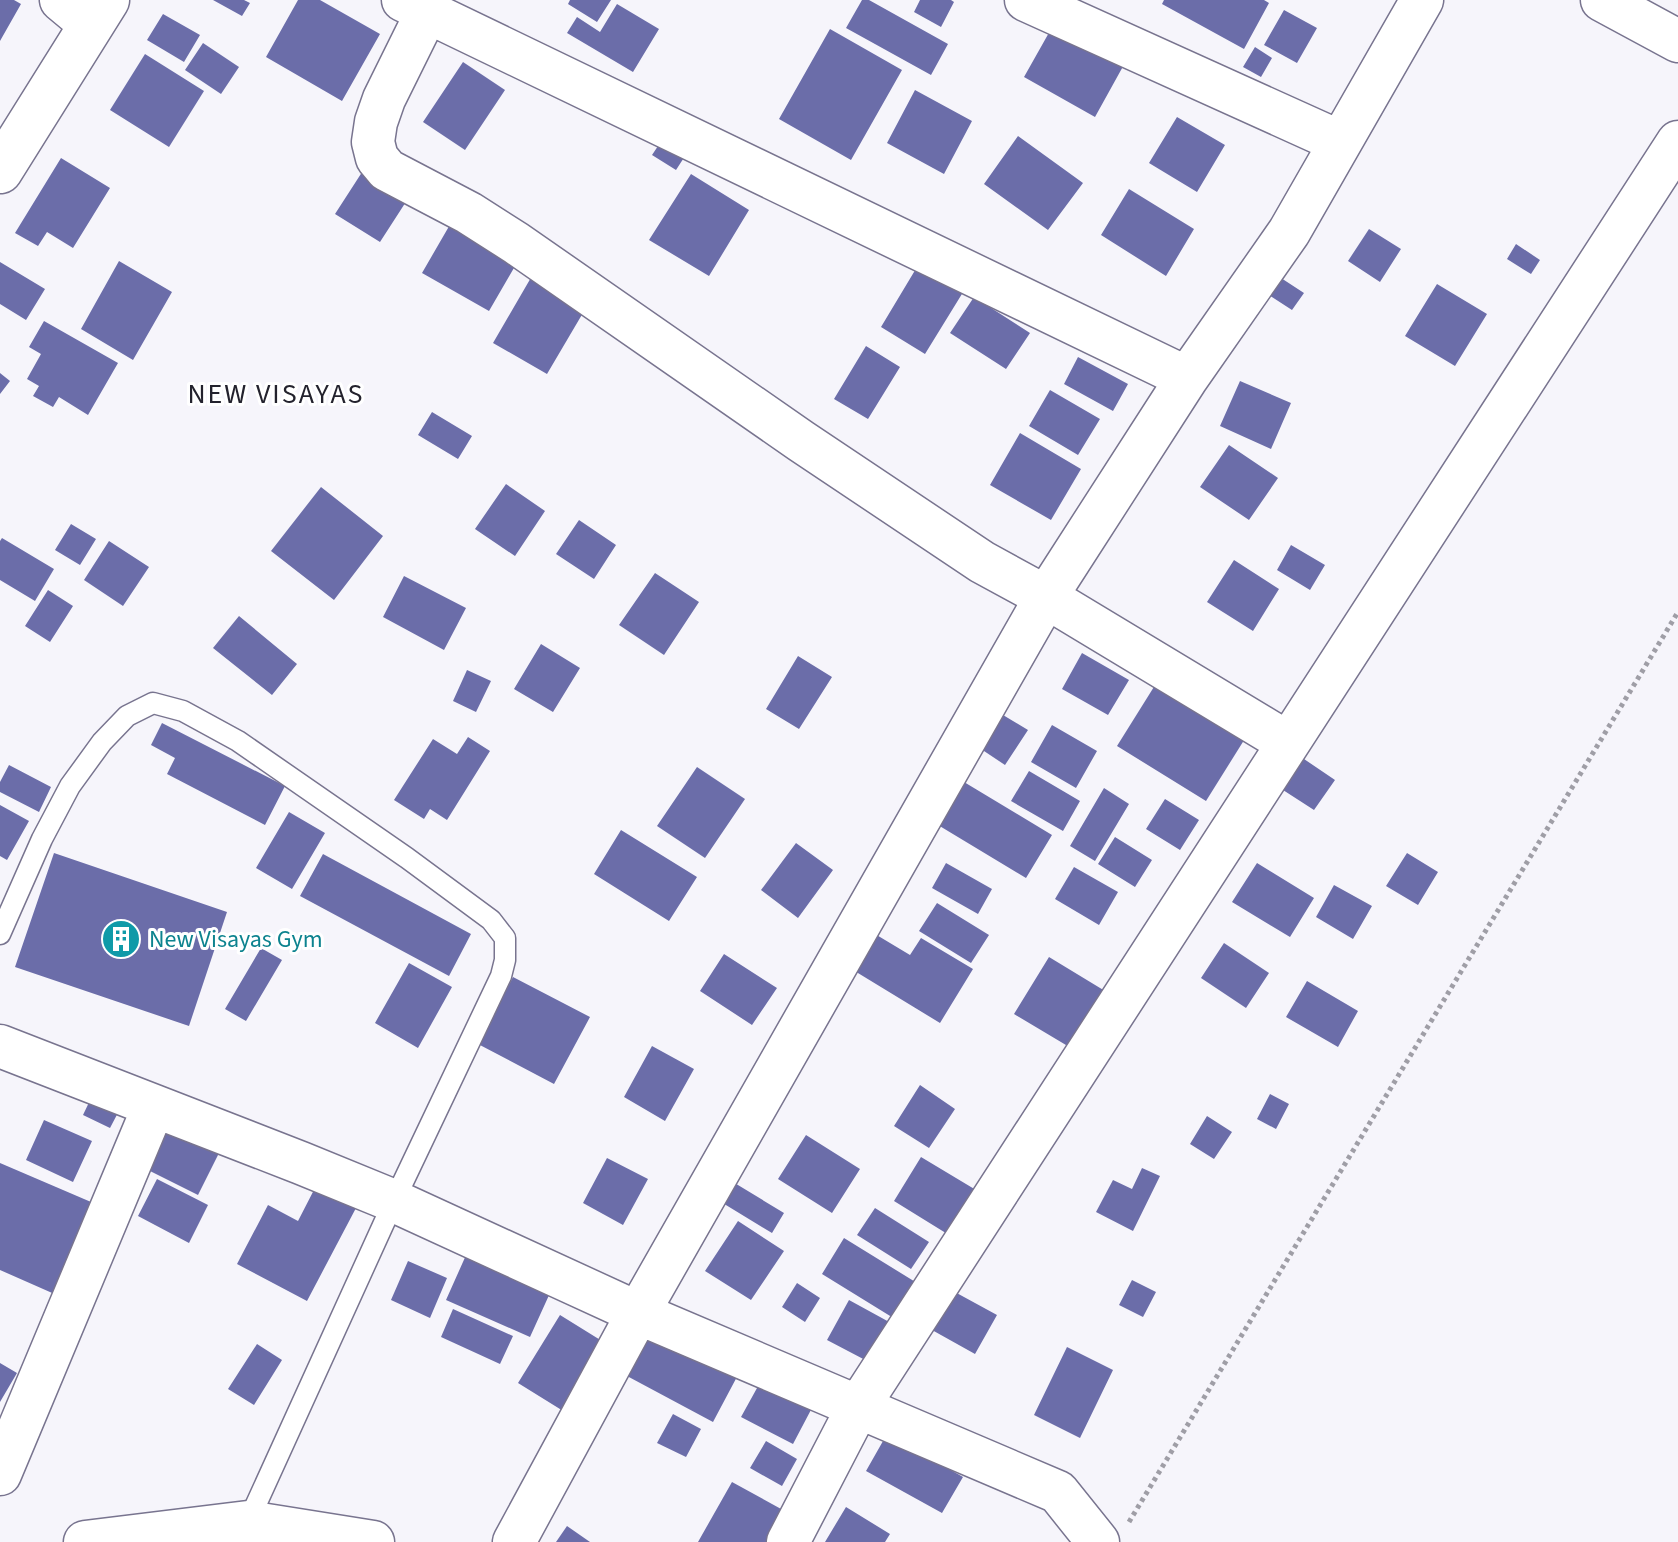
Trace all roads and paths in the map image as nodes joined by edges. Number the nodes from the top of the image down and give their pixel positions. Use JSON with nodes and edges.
{"nodes":[{"id":1,"x":1026,"y":0,"type":"edge"},
{"id":2,"x":1422,"y":0,"type":"edge"},
{"id":3,"x":1602,"y":0,"type":"edge"},
{"id":4,"x":415,"y":6,"type":"edge"},
{"id":5,"x":86,"y":8,"type":"edge"},
{"id":6,"x":1678,"y":41,"type":"edge"},
{"id":7,"x":1340,"y":142,"type":"junction"},
{"id":8,"x":1678,"y":142,"type":"edge"},
{"id":9,"x":0,"y":171,"type":"edge"},
{"id":10,"x":1187,"y":378,"type":"junction"},
{"id":11,"x":1046,"y":597,"type":"junction"},
{"id":12,"x":1678,"y":612,"type":"edge"},
{"id":13,"x":1288,"y":743,"type":"junction"},
{"id":14,"x":0,"y":934,"type":"edge"},
{"id":15,"x":0,"y":1046,"type":"edge"},
{"id":16,"x":154,"y":1106,"type":"junction"},
{"id":17,"x":394,"y":1201,"type":"junction"},
{"id":18,"x":638,"y":1313,"type":"junction"},
{"id":19,"x":858,"y":1407,"type":"junction"},
{"id":20,"x":0,"y":1474,"type":"edge"},
{"id":21,"x":248,"y":1522,"type":"junction"},
{"id":22,"x":1111,"y":1535,"type":"edge"},
{"id":23,"x":85,"y":1542,"type":"edge"},
{"id":24,"x":373,"y":1542,"type":"edge"},
{"id":25,"x":514,"y":1542,"type":"edge"},
{"id":26,"x":788,"y":1542,"type":"edge"}],
"edges":[{"from":1,"to":7,"type":"street"},
{"from":2,"to":7,"type":"street"},
{"from":3,"to":6,"type":"street"},
{"from":4,"to":10,"type":"street"},
{"from":4,"to":11,"type":"street"},
{"from":5,"to":9,"type":"main road"},
{"from":7,"to":10,"type":"street"},
{"from":8,"to":13,"type":"street"},
{"from":10,"to":11,"type":"street"},
{"from":11,"to":13,"type":"street"},
{"from":11,"to":18,"type":"street"},
{"from":12,"to":22,"type":"path"},
{"from":13,"to":19,"type":"street"},
{"from":14,"to":17,"type":"lane"},
{"from":15,"to":16,"type":"street"},
{"from":16,"to":17,"type":"street"},
{"from":16,"to":20,"type":"street"},
{"from":17,"to":18,"type":"street"},
{"from":17,"to":21,"type":"lane"},
{"from":18,"to":19,"type":"street"},
{"from":18,"to":25,"type":"street"},
{"from":19,"to":22,"type":"street"},
{"from":19,"to":26,"type":"street"},
{"from":21,"to":23,"type":"street"},
{"from":21,"to":24,"type":"street"}]}
